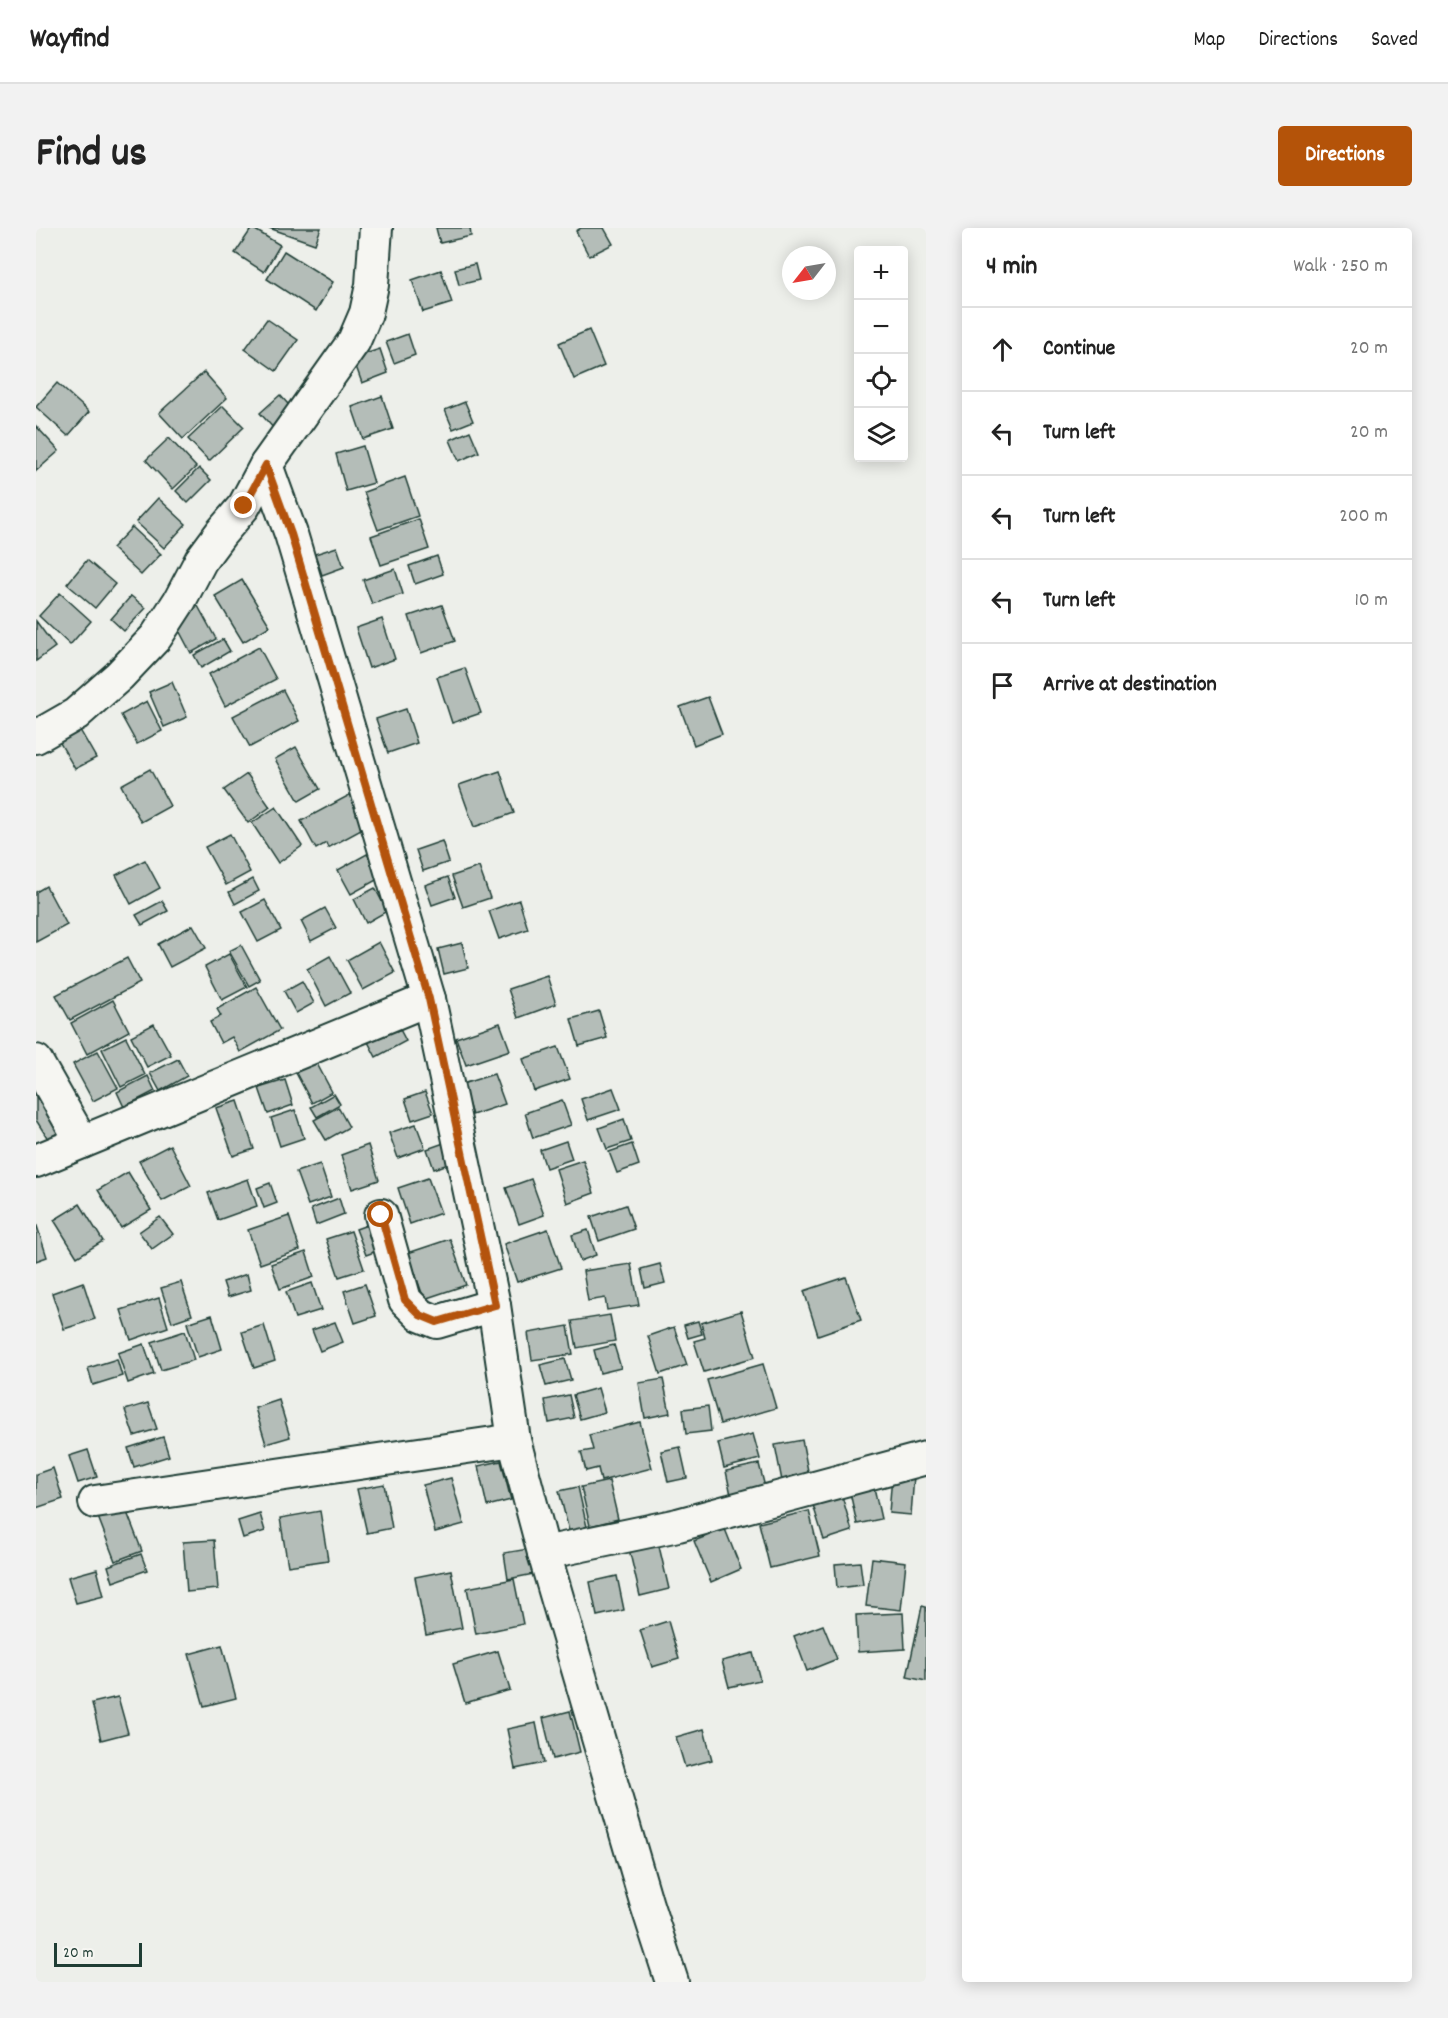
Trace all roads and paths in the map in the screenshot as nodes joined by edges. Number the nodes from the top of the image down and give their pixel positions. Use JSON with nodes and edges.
{"nodes":[{"id":1,"x":376,"y":228,"type":"edge"},
{"id":2,"x":266,"y":465,"type":"junction"},
{"id":3,"x":36,"y":737,"type":"edge"},
{"id":4,"x":429,"y":999,"type":"junction"},
{"id":5,"x":36,"y":1061,"type":"edge"},
{"id":6,"x":82,"y":1142,"type":"junction"},
{"id":7,"x":36,"y":1161,"type":"edge"},
{"id":8,"x":381,"y":1215,"type":"dead end"},
{"id":9,"x":495,"y":1305,"type":"junction"},
{"id":10,"x":514,"y":1440,"type":"junction"},
{"id":11,"x":926,"y":1458,"type":"edge"},
{"id":12,"x":95,"y":1502,"type":"dead end"},
{"id":13,"x":544,"y":1552,"type":"junction"},
{"id":14,"x":672,"y":1982,"type":"edge"}],
"edges":[{"from":1,"to":2,"type":"street"},
{"from":2,"to":3,"type":"street"},
{"from":2,"to":4,"type":"street"},
{"from":4,"to":6,"type":"street"},
{"from":4,"to":9,"type":"street"},
{"from":5,"to":6,"type":"street"},
{"from":6,"to":7,"type":"street"},
{"from":8,"to":9,"type":"street"},
{"from":9,"to":10,"type":"street"},
{"from":10,"to":12,"type":"street"},
{"from":10,"to":13,"type":"street"},
{"from":11,"to":13,"type":"street"},
{"from":13,"to":14,"type":"street"}]}
